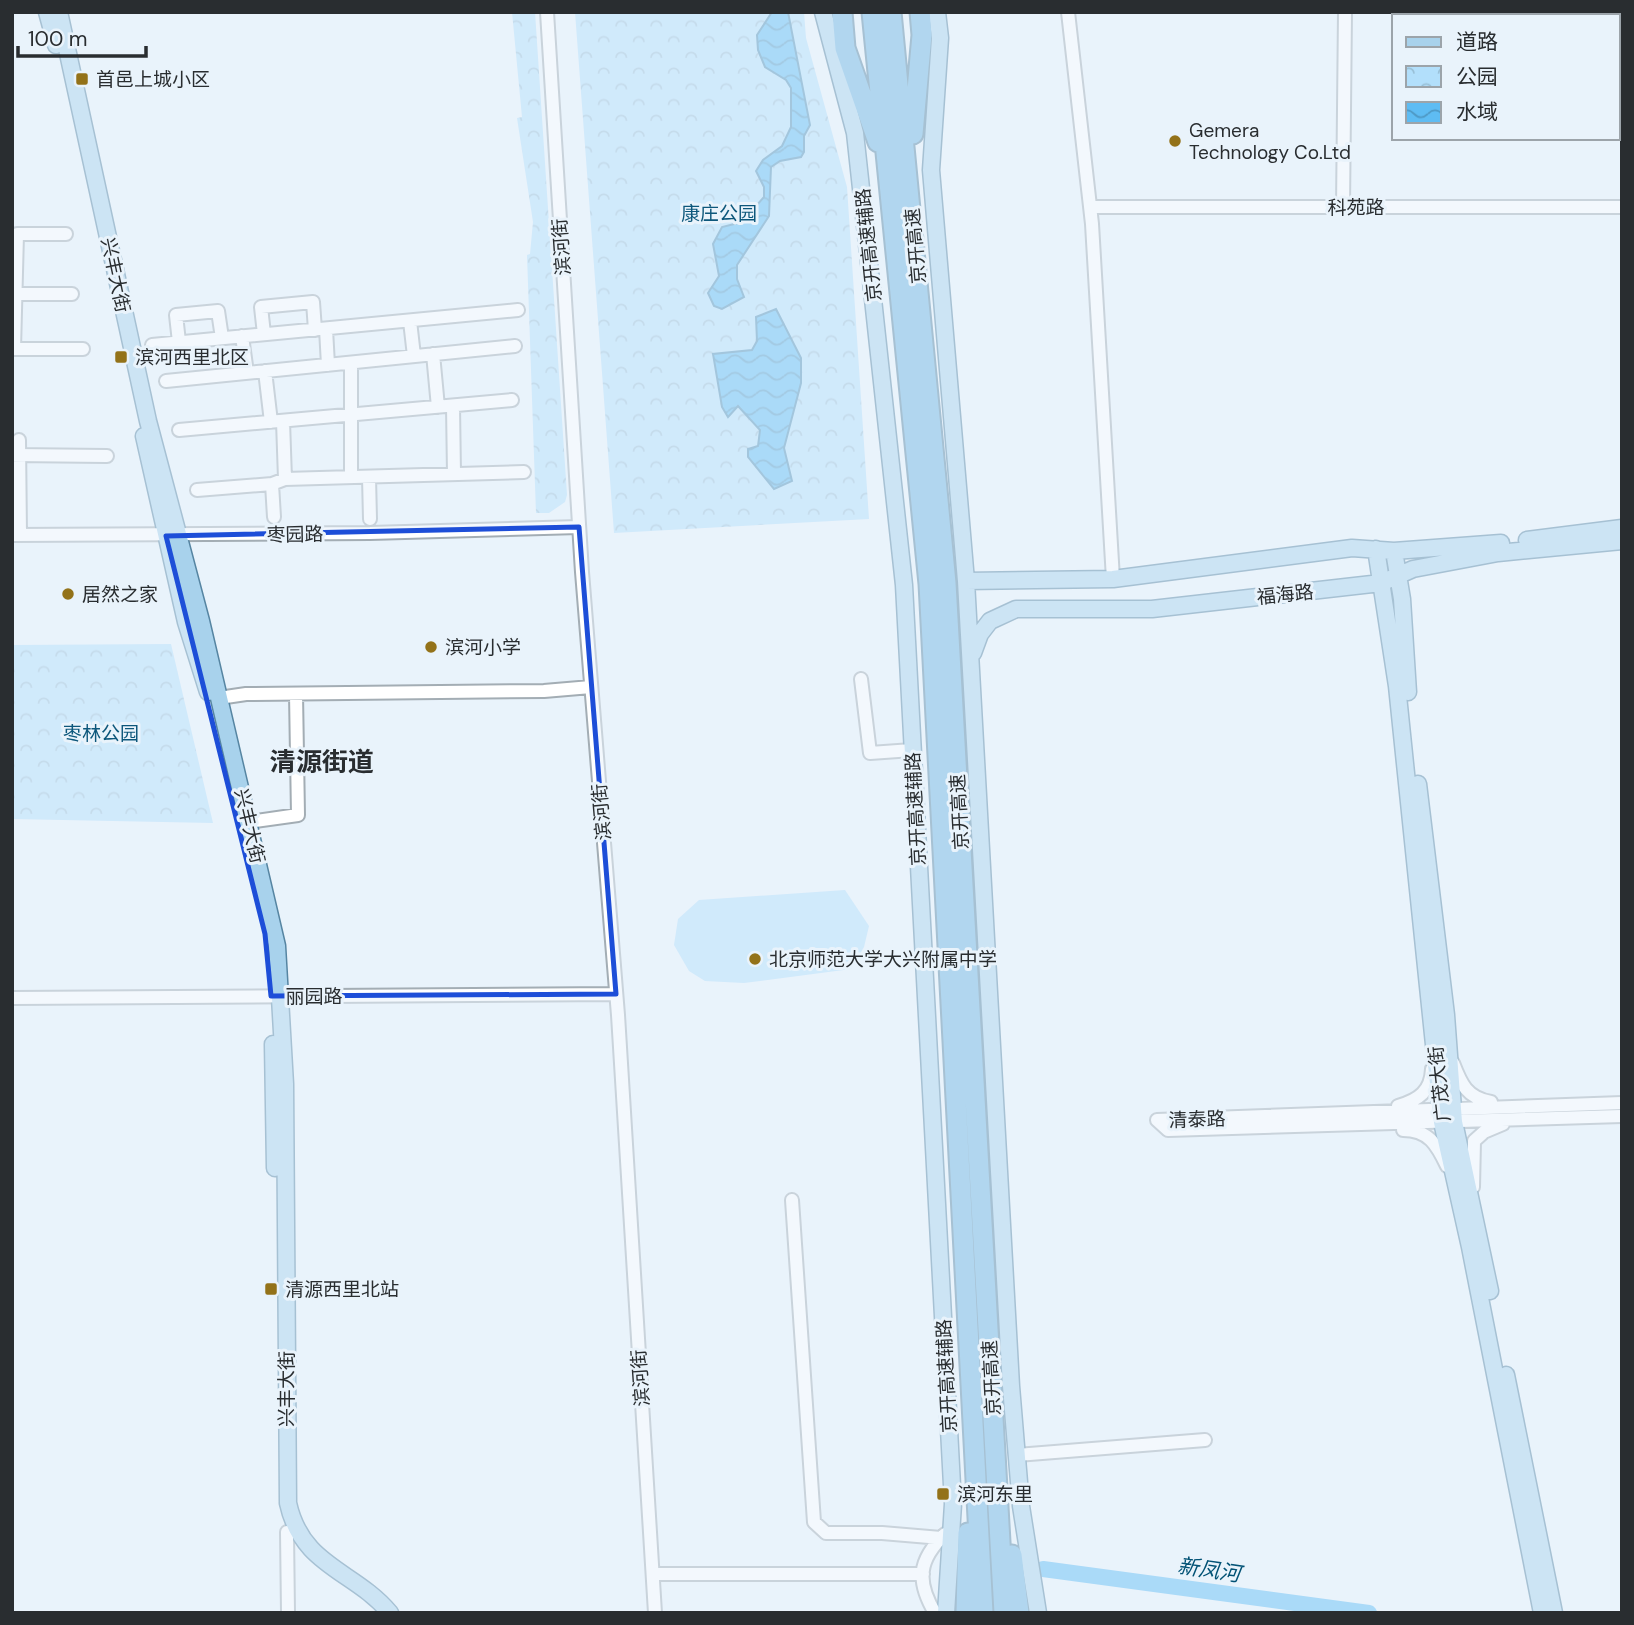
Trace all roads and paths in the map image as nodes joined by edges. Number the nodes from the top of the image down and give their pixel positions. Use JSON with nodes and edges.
{"nodes":[{"id":1,"x":47,"y":12,"type":"edge"},
{"id":2,"x":59,"y":12,"type":"edge"},
{"id":3,"x":547,"y":12,"type":"edge"},
{"id":4,"x":823,"y":12,"type":"edge"},
{"id":5,"x":842,"y":12,"type":"edge"},
{"id":6,"x":872,"y":12,"type":"edge"},
{"id":7,"x":891,"y":12,"type":"edge"},
{"id":8,"x":920,"y":12,"type":"edge"},
{"id":9,"x":937,"y":12,"type":"edge"},
{"id":10,"x":1068,"y":12,"type":"edge"},
{"id":11,"x":1345,"y":12,"type":"edge"},
{"id":12,"x":899,"y":177,"type":"junction"},
{"id":13,"x":1090,"y":207,"type":"junction"},
{"id":14,"x":1343,"y":207,"type":"junction"},
{"id":15,"x":1622,"y":207,"type":"edge"},
{"id":16,"x":66,"y":234,"type":"dead end"},
{"id":17,"x":14,"y":245,"type":"edge"},
{"id":18,"x":14,"y":293,"type":"edge"},
{"id":19,"x":72,"y":293,"type":"dead end"},
{"id":20,"x":518,"y":310,"type":"dead end"},
{"id":21,"x":410,"y":321,"type":"junction"},
{"id":22,"x":320,"y":329,"type":"junction"},
{"id":23,"x":264,"y":334,"type":"junction"},
{"id":24,"x":242,"y":336,"type":"junction"},
{"id":25,"x":222,"y":338,"type":"junction"},
{"id":26,"x":179,"y":342,"type":"junction"},
{"id":27,"x":152,"y":345,"type":"dead end"},
{"id":28,"x":515,"y":346,"type":"dead end"},
{"id":29,"x":13,"y":349,"type":"edge"},
{"id":30,"x":83,"y":349,"type":"dead end"},
{"id":31,"x":433,"y":354,"type":"junction"},
{"id":32,"x":414,"y":356,"type":"junction"},
{"id":33,"x":351,"y":363,"type":"junction"},
{"id":34,"x":328,"y":365,"type":"junction"},
{"id":35,"x":265,"y":371,"type":"junction"},
{"id":36,"x":247,"y":373,"type":"junction"},
{"id":37,"x":166,"y":381,"type":"dead end"},
{"id":38,"x":512,"y":400,"type":"dead end"},
{"id":39,"x":453,"y":406,"type":"junction"},
{"id":40,"x":438,"y":407,"type":"junction"},
{"id":41,"x":351,"y":415,"type":"junction"},
{"id":42,"x":277,"y":421,"type":"junction"},
{"id":43,"x":179,"y":430,"type":"dead end"},
{"id":44,"x":19,"y":440,"type":"dead end"},
{"id":45,"x":16,"y":455,"type":"edge"},
{"id":46,"x":107,"y":456,"type":"dead end"},
{"id":47,"x":524,"y":472,"type":"dead end"},
{"id":48,"x":454,"y":474,"type":"junction"},
{"id":49,"x":351,"y":476,"type":"junction"},
{"id":50,"x":369,"y":477,"type":"junction"},
{"id":51,"x":278,"y":482,"type":"junction"},
{"id":52,"x":197,"y":490,"type":"dead end"},
{"id":53,"x":274,"y":517,"type":"dead end"},
{"id":54,"x":369,"y":519,"type":"dead end"},
{"id":55,"x":579,"y":527,"type":"junction"},
{"id":56,"x":1622,"y":528,"type":"edge"},
{"id":57,"x":16,"y":535,"type":"edge"},
{"id":58,"x":173,"y":536,"type":"junction"},
{"id":59,"x":1622,"y":541,"type":"edge"},
{"id":60,"x":1376,"y":549,"type":"junction"},
{"id":61,"x":1394,"y":551,"type":"junction"},
{"id":62,"x":1398,"y":577,"type":"junction"},
{"id":63,"x":1113,"y":579,"type":"junction"},
{"id":64,"x":966,"y":581,"type":"junction"},
{"id":65,"x":1381,"y":583,"type":"junction"},
{"id":66,"x":971,"y":659,"type":"junction"},
{"id":67,"x":861,"y":679,"type":"dead end"},
{"id":68,"x":591,"y":687,"type":"junction"},
{"id":69,"x":296,"y":694,"type":"junction"},
{"id":70,"x":219,"y":698,"type":"junction"},
{"id":71,"x":912,"y":750,"type":"junction"},
{"id":72,"x":249,"y":822,"type":"junction"},
{"id":73,"x":610,"y":994,"type":"junction"},
{"id":74,"x":276,"y":996,"type":"junction"},
{"id":75,"x":12,"y":998,"type":"edge"},
{"id":76,"x":1434,"y":1037,"type":"junction"},
{"id":77,"x":1448,"y":1049,"type":"junction"},
{"id":78,"x":1622,"y":1104,"type":"edge"},
{"id":79,"x":1525,"y":1107,"type":"junction"},
{"id":80,"x":1381,"y":1110,"type":"junction"},
{"id":81,"x":1447,"y":1115,"type":"junction"},
{"id":82,"x":1622,"y":1116,"type":"edge"},
{"id":83,"x":1514,"y":1120,"type":"junction"},
{"id":84,"x":1362,"y":1124,"type":"junction"},
{"id":85,"x":1454,"y":1179,"type":"junction"},
{"id":86,"x":792,"y":1200,"type":"dead end"},
{"id":87,"x":1474,"y":1212,"type":"junction"},
{"id":88,"x":1206,"y":1440,"type":"dead end"},
{"id":89,"x":1017,"y":1455,"type":"junction"},
{"id":90,"x":287,"y":1532,"type":"junction"},
{"id":91,"x":958,"y":1543,"type":"junction"},
{"id":92,"x":1013,"y":1548,"type":"junction"},
{"id":93,"x":923,"y":1574,"type":"junction"},
{"id":94,"x":653,"y":1575,"type":"junction"},
{"id":95,"x":1016,"y":1602,"type":"edge"},
{"id":96,"x":965,"y":1605,"type":"edge"},
{"id":97,"x":288,"y":1613,"type":"edge"},
{"id":98,"x":374,"y":1613,"type":"edge"},
{"id":99,"x":390,"y":1613,"type":"edge"},
{"id":100,"x":655,"y":1613,"type":"edge"},
{"id":101,"x":935,"y":1613,"type":"edge"},
{"id":102,"x":1038,"y":1613,"type":"edge"},
{"id":103,"x":1542,"y":1613,"type":"edge"},
{"id":104,"x":1554,"y":1613,"type":"edge"}],
"edges":[{"from":1,"to":58,"type":"main road","name":"兴丰大街"},
{"from":2,"to":58,"type":"main road","name":"兴丰大街"},
{"from":3,"to":55,"type":"street","name":"滨河街"},
{"from":4,"to":71,"type":"main road","name":"京开高速辅路"},
{"from":5,"to":12,"type":"highway"},
{"from":6,"to":12,"type":"highway","name":"京开高速"},
{"from":7,"to":12,"type":"highway","name":"京开高速"},
{"from":8,"to":12,"type":"highway"},
{"from":9,"to":64,"type":"main road"},
{"from":10,"to":13,"type":"street"},
{"from":11,"to":14,"type":"street"},
{"from":12,"to":91,"type":"highway","name":"京开高速"},
{"from":12,"to":92,"type":"highway","name":"京开高速"},
{"from":13,"to":14,"type":"street","name":"科苑路"},
{"from":13,"to":63,"type":"street"},
{"from":14,"to":15,"type":"street","name":"科苑路"},
{"from":16,"to":17,"type":"street"},
{"from":17,"to":18,"type":"street"},
{"from":18,"to":19,"type":"street"},
{"from":18,"to":29,"type":"street"},
{"from":20,"to":21,"type":"street"},
{"from":21,"to":22,"type":"street"},
{"from":21,"to":32,"type":"street"},
{"from":22,"to":23,"type":"street"},
{"from":22,"to":23,"type":"street"},
{"from":22,"to":34,"type":"street"},
{"from":23,"to":24,"type":"street"},
{"from":24,"to":25,"type":"street"},
{"from":24,"to":36,"type":"street"},
{"from":25,"to":26,"type":"street"},
{"from":25,"to":26,"type":"street"},
{"from":26,"to":27,"type":"street"},
{"from":28,"to":31,"type":"street"},
{"from":29,"to":30,"type":"street"},
{"from":31,"to":32,"type":"street"},
{"from":31,"to":40,"type":"street"},
{"from":32,"to":33,"type":"street"},
{"from":33,"to":34,"type":"street"},
{"from":33,"to":41,"type":"street"},
{"from":34,"to":35,"type":"street"},
{"from":35,"to":36,"type":"street"},
{"from":35,"to":42,"type":"street"},
{"from":36,"to":37,"type":"street"},
{"from":38,"to":39,"type":"street"},
{"from":39,"to":40,"type":"street"},
{"from":39,"to":48,"type":"street"},
{"from":40,"to":41,"type":"street"},
{"from":41,"to":42,"type":"street"},
{"from":41,"to":49,"type":"street"},
{"from":42,"to":43,"type":"street"},
{"from":42,"to":51,"type":"street"},
{"from":44,"to":45,"type":"street"},
{"from":45,"to":46,"type":"street"},
{"from":45,"to":57,"type":"street"},
{"from":47,"to":48,"type":"street"},
{"from":48,"to":50,"type":"street"},
{"from":49,"to":50,"type":"street"},
{"from":49,"to":51,"type":"street"},
{"from":50,"to":54,"type":"street"},
{"from":51,"to":52,"type":"street"},
{"from":51,"to":53,"type":"street"},
{"from":55,"to":58,"type":"street","name":"枣园路"},
{"from":55,"to":68,"type":"street","name":"滨河街"},
{"from":56,"to":61,"type":"main road","name":"福海路"},
{"from":57,"to":58,"type":"street","name":"枣园路"},
{"from":58,"to":70,"type":"main road","name":"兴丰大街"},
{"from":58,"to":74,"type":"main road","name":"兴丰大街"},
{"from":59,"to":62,"type":"main road","name":"福海路"},
{"from":60,"to":61,"type":"main road","name":"福海路"},
{"from":60,"to":63,"type":"main road","name":"福海路"},
{"from":60,"to":65,"type":"main road","name":"广茂大街"},
{"from":61,"to":62,"type":"main road","name":"广茂大街"},
{"from":62,"to":65,"type":"main road","name":"福海路"},
{"from":62,"to":77,"type":"main road","name":"广茂大街"},
{"from":63,"to":64,"type":"main road","name":"福海路"},
{"from":64,"to":66,"type":"main road"},
{"from":65,"to":66,"type":"main road","name":"福海路"},
{"from":65,"to":76,"type":"main road","name":"广茂大街"},
{"from":66,"to":89,"type":"main road"},
{"from":67,"to":71,"type":"street"},
{"from":68,"to":69,"type":"street"},
{"from":68,"to":73,"type":"street","name":"滨河街"},
{"from":69,"to":70,"type":"street"},
{"from":69,"to":72,"type":"street"},
{"from":70,"to":72,"type":"main road","name":"兴丰大街"},
{"from":71,"to":91,"type":"main road","name":"京开高速辅路"},
{"from":72,"to":74,"type":"main road","name":"兴丰大街"},
{"from":73,"to":74,"type":"street","name":"丽园路"},
{"from":73,"to":94,"type":"street","name":"滨河街"},
{"from":74,"to":75,"type":"street","name":"丽园路"},
{"from":74,"to":90,"type":"main road","name":"兴丰大街"},
{"from":74,"to":99,"type":"main road","name":"兴丰大街"},
{"from":76,"to":80,"type":"street"},
{"from":76,"to":81,"type":"main road","name":"广茂大街"},
{"from":77,"to":79,"type":"street"},
{"from":77,"to":81,"type":"main road","name":"广茂大街"},
{"from":78,"to":79,"type":"street","name":"清泰路"},
{"from":79,"to":81,"type":"street","name":"清泰路"},
{"from":80,"to":81,"type":"street","name":"清泰路"},
{"from":80,"to":84,"type":"street","name":"清泰路"},
{"from":81,"to":83,"type":"street","name":"清泰路"},
{"from":81,"to":84,"type":"street","name":"清泰路"},
{"from":81,"to":85,"type":"main road","name":"广茂大街"},
{"from":81,"to":87,"type":"main road","name":"广茂大街"},
{"from":82,"to":83,"type":"street","name":"清泰路"},
{"from":83,"to":87,"type":"street"},
{"from":84,"to":85,"type":"street"},
{"from":85,"to":103,"type":"main road","name":"广茂大街"},
{"from":86,"to":91,"type":"street"},
{"from":87,"to":104,"type":"main road","name":"广茂大街"},
{"from":88,"to":89,"type":"street"},
{"from":89,"to":92,"type":"main road"},
{"from":90,"to":97,"type":"street"},
{"from":90,"to":98,"type":"main road","name":"兴丰大街"},
{"from":91,"to":93,"type":"street"},
{"from":91,"to":96,"type":"highway","name":"京开高速"},
{"from":92,"to":95,"type":"highway","name":"京开高速"},
{"from":93,"to":94,"type":"street"},
{"from":93,"to":101,"type":"street"},
{"from":94,"to":100,"type":"street","name":"滨河街"},
{"from":95,"to":102,"type":"main road"}]}
